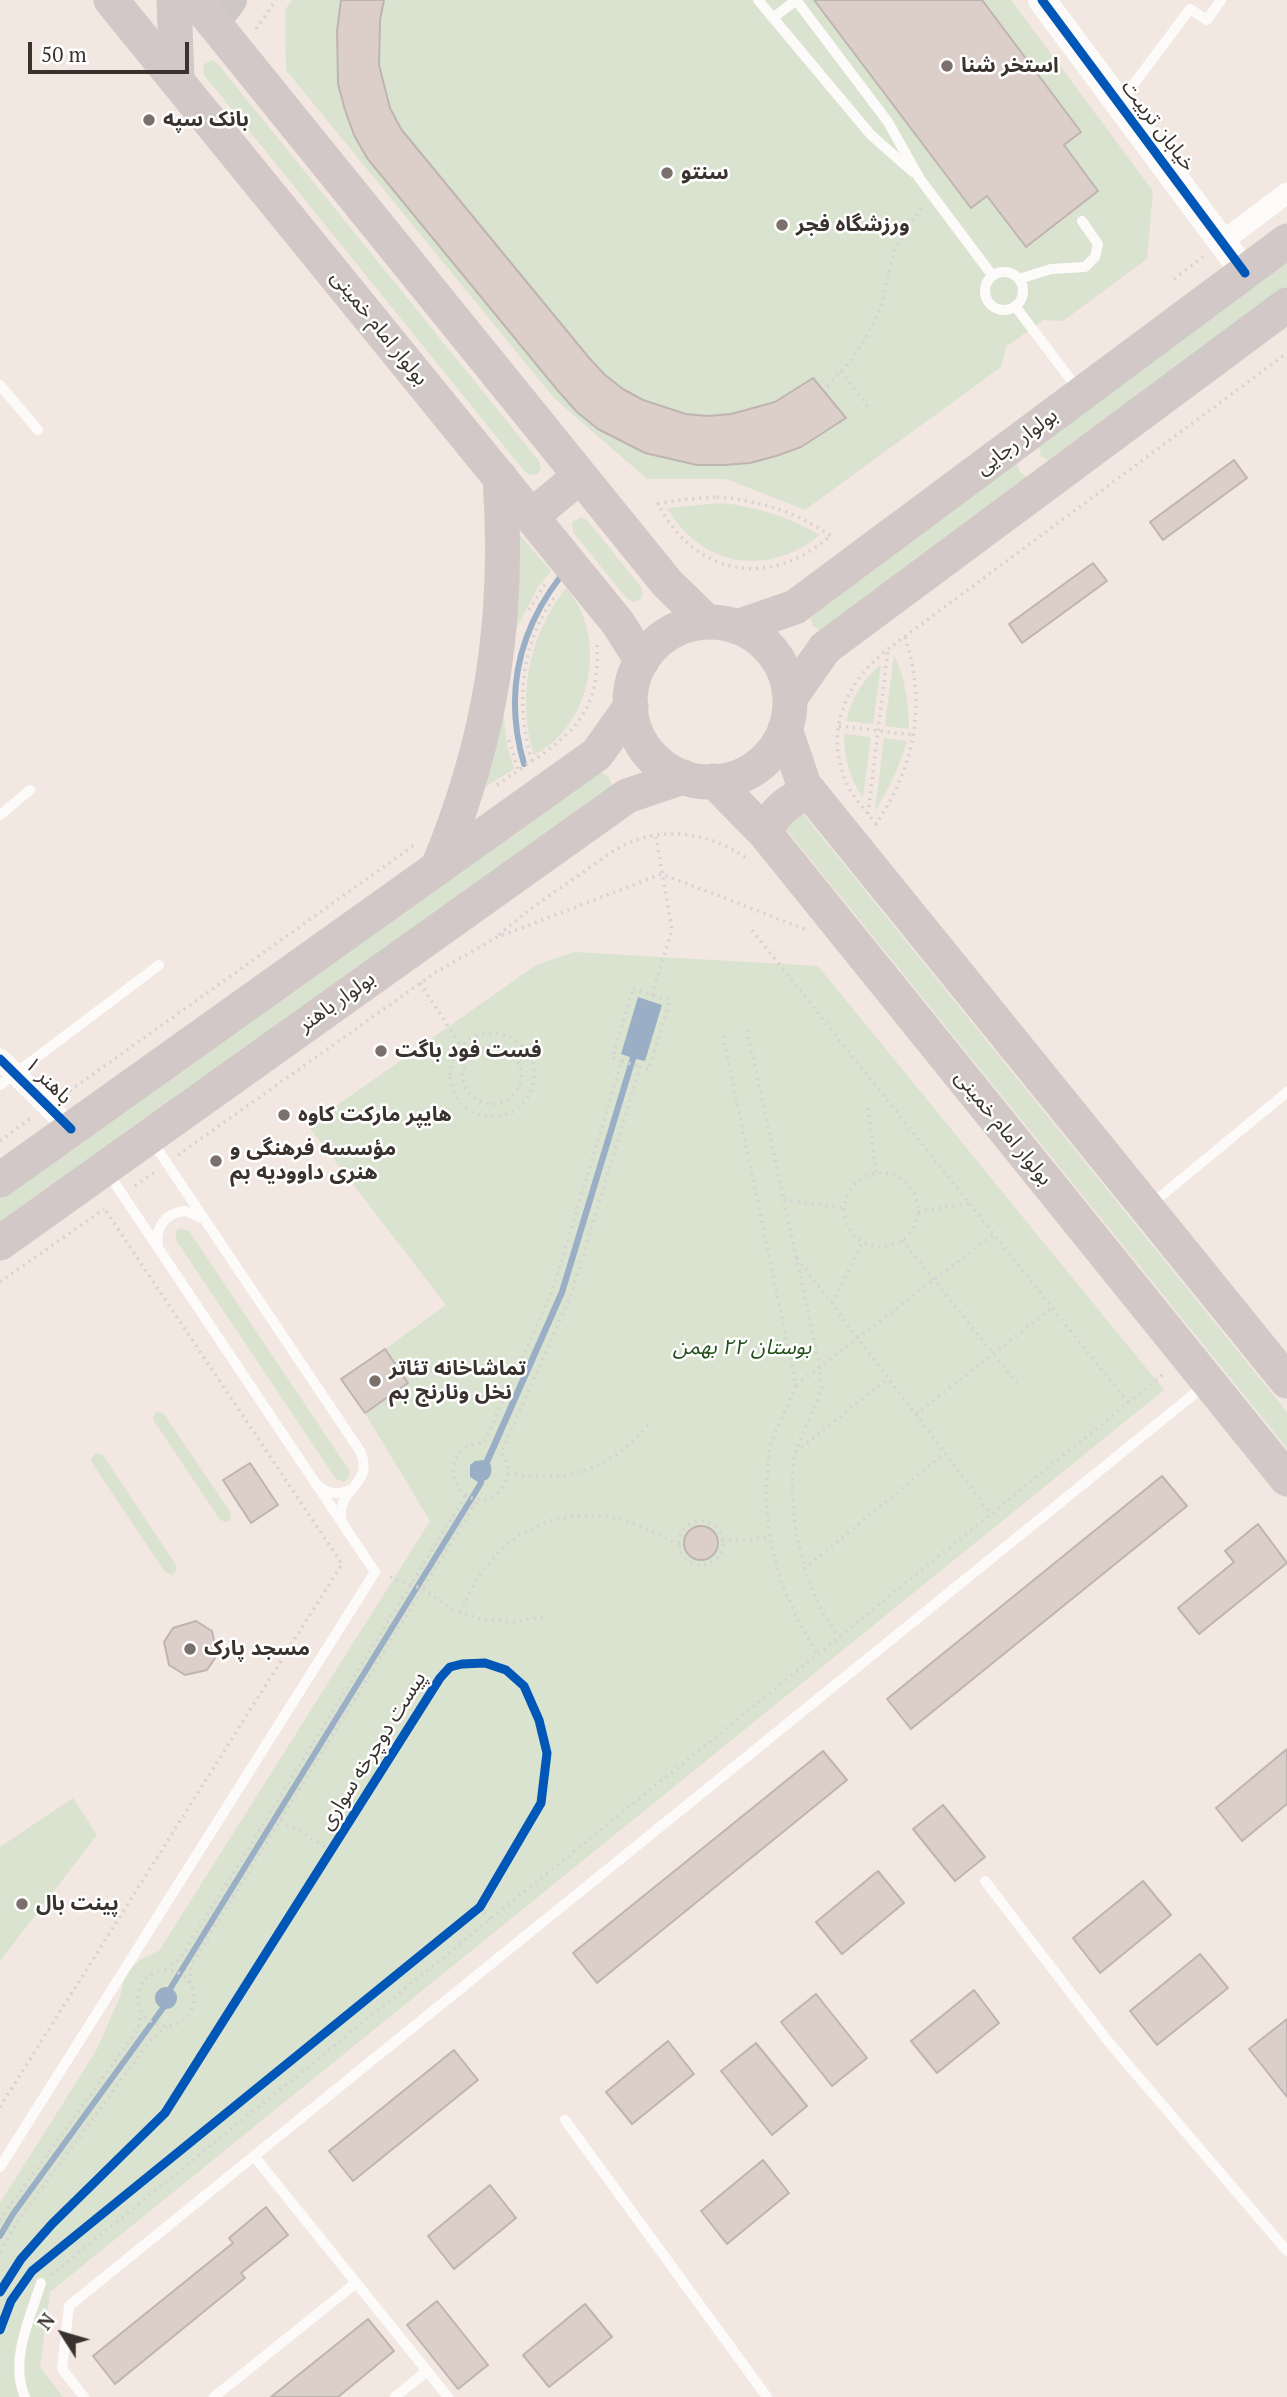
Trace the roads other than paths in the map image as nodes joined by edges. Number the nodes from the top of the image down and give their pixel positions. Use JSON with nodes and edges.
{"nodes":[{"id":1,"x":111,"y":0,"type":"edge"},
{"id":2,"x":142,"y":0,"type":"edge"},
{"id":3,"x":758,"y":0,"type":"edge"},
{"id":4,"x":796,"y":0,"type":"edge"},
{"id":5,"x":1042,"y":0,"type":"edge"},
{"id":6,"x":1221,"y":0,"type":"edge"},
{"id":7,"x":198,"y":7,"type":"edge"},
{"id":8,"x":773,"y":18,"type":"junction"},
{"id":9,"x":177,"y":80,"type":"junction"},
{"id":10,"x":1119,"y":103,"type":"junction"},
{"id":11,"x":920,"y":179,"type":"junction"},
{"id":12,"x":1287,"y":193,"type":"edge"},
{"id":13,"x":1082,"y":221,"type":"dead end"},
{"id":14,"x":1223,"y":242,"type":"junction"},
{"id":15,"x":1287,"y":242,"type":"edge"},
{"id":16,"x":1245,"y":272,"type":"junction"},
{"id":17,"x":992,"y":275,"type":"junction"},
{"id":18,"x":1019,"y":279,"type":"junction"},
{"id":19,"x":1287,"y":305,"type":"edge"},
{"id":20,"x":1016,"y":306,"type":"junction"},
{"id":21,"x":0,"y":386,"type":"edge"},
{"id":22,"x":1081,"y":394,"type":"junction"},
{"id":23,"x":1035,"y":428,"type":"junction"},
{"id":24,"x":38,"y":430,"type":"dead end"},
{"id":25,"x":1066,"y":470,"type":"junction"},
{"id":26,"x":500,"y":477,"type":"junction"},
{"id":27,"x":580,"y":477,"type":"junction"},
{"id":28,"x":532,"y":516,"type":"junction"},
{"id":29,"x":722,"y":624,"type":"junction"},
{"id":30,"x":642,"y":660,"type":"junction"},
{"id":31,"x":631,"y":705,"type":"junction"},
{"id":32,"x":788,"y":713,"type":"junction"},
{"id":33,"x":698,"y":779,"type":"junction"},
{"id":34,"x":30,"y":790,"type":"dead end"},
{"id":35,"x":810,"y":792,"type":"junction"},
{"id":36,"x":0,"y":816,"type":"edge"},
{"id":37,"x":758,"y":848,"type":"junction"},
{"id":38,"x":428,"y":855,"type":"junction"},
{"id":39,"x":159,"y":965,"type":"dead end"},
{"id":40,"x":5,"y":1072,"type":"edge"},
{"id":41,"x":1287,"y":1092,"type":"edge"},
{"id":42,"x":60,"y":1118,"type":"junction"},
{"id":43,"x":158,"y":1150,"type":"junction"},
{"id":44,"x":0,"y":1180,"type":"edge"},
{"id":45,"x":113,"y":1182,"type":"junction"},
{"id":46,"x":1147,"y":1208,"type":"junction"},
{"id":47,"x":207,"y":1223,"type":"junction"},
{"id":48,"x":0,"y":1243,"type":"edge"},
{"id":49,"x":162,"y":1253,"type":"junction"},
{"id":50,"x":1287,"y":1381,"type":"edge"},
{"id":51,"x":1209,"y":1382,"type":"junction"},
{"id":52,"x":1287,"y":1479,"type":"edge"},
{"id":53,"x":314,"y":1482,"type":"junction"},
{"id":54,"x":352,"y":1489,"type":"junction"},
{"id":55,"x":345,"y":1527,"type":"junction"},
{"id":56,"x":985,"y":1881,"type":"dead end"},
{"id":57,"x":565,"y":2120,"type":"dead end"},
{"id":58,"x":254,"y":2156,"type":"junction"},
{"id":59,"x":0,"y":2167,"type":"edge"},
{"id":60,"x":1287,"y":2251,"type":"edge"},
{"id":61,"x":41,"y":2283,"type":"road end"},
{"id":62,"x":356,"y":2283,"type":"junction"},
{"id":63,"x":427,"y":2371,"type":"junction"},
{"id":64,"x":25,"y":2397,"type":"edge"},
{"id":65,"x":85,"y":2397,"type":"edge"},
{"id":66,"x":214,"y":2397,"type":"edge"},
{"id":67,"x":395,"y":2397,"type":"edge"},
{"id":68,"x":447,"y":2397,"type":"edge"},
{"id":69,"x":767,"y":2397,"type":"edge"}],
"edges":[{"from":1,"to":9,"type":"main road","name":"بولوار امام خمینی"},
{"from":2,"to":7,"type":"main road"},
{"from":3,"to":8,"type":"lane"},
{"from":4,"to":8,"type":"lane"},
{"from":4,"to":11,"type":"lane"},
{"from":5,"to":10,"type":"street","name":"خیابان تربیت"},
{"from":6,"to":10,"type":"lane"},
{"from":7,"to":9,"type":"main road"},
{"from":7,"to":27,"type":"main road"},
{"from":8,"to":11,"type":"lane"},
{"from":9,"to":26,"type":"main road","name":"بولوار امام خمینی"},
{"from":10,"to":14,"type":"street","name":"خیابان تربیت"},
{"from":11,"to":17,"type":"lane"},
{"from":12,"to":14,"type":"street"},
{"from":13,"to":18,"type":"lane"},
{"from":14,"to":16,"type":"street","name":"خیابان تربیت"},
{"from":15,"to":16,"type":"main road","name":"بولوار رجایی"},
{"from":16,"to":22,"type":"main road","name":"بولوار رجایی"},
{"from":17,"to":18,"type":"lane"},
{"from":17,"to":20,"type":"lane"},
{"from":18,"to":20,"type":"lane"},
{"from":19,"to":25,"type":"main road"},
{"from":20,"to":22,"type":"lane"},
{"from":21,"to":24,"type":"lane"},
{"from":22,"to":23,"type":"main road","name":"بولوار رجایی"},
{"from":23,"to":25,"type":"main road"},
{"from":23,"to":29,"type":"main road","name":"بولوار رجایی"},
{"from":25,"to":32,"type":"main road"},
{"from":26,"to":28,"type":"main road","name":"بولوار امام خمینی"},
{"from":26,"to":38,"type":"main road"},
{"from":27,"to":28,"type":"main road"},
{"from":27,"to":29,"type":"main road"},
{"from":28,"to":30,"type":"main road","name":"بولوار امام خمینی"},
{"from":29,"to":30,"type":"main road"},
{"from":29,"to":32,"type":"main road"},
{"from":30,"to":31,"type":"main road"},
{"from":31,"to":33,"type":"main road"},
{"from":31,"to":38,"type":"main road"},
{"from":32,"to":33,"type":"main road"},
{"from":32,"to":35,"type":"main road"},
{"from":33,"to":37,"type":"main road","name":"بولوار امام خمینی"},
{"from":33,"to":43,"type":"main road","name":"بولوار باهنر"},
{"from":34,"to":36,"type":"lane"},
{"from":35,"to":37,"type":"main road"},
{"from":35,"to":46,"type":"main road"},
{"from":37,"to":51,"type":"main road","name":"بولوار امام خمینی"},
{"from":38,"to":42,"type":"main road"},
{"from":39,"to":40,"type":"lane"},
{"from":40,"to":42,"type":"street","name":"باهنر ۱"},
{"from":41,"to":46,"type":"lane"},
{"from":42,"to":44,"type":"main road"},
{"from":43,"to":45,"type":"main road","name":"بولوار باهنر"},
{"from":43,"to":47,"type":"lane"},
{"from":45,"to":48,"type":"main road","name":"بولوار باهنر"},
{"from":45,"to":49,"type":"lane"},
{"from":46,"to":50,"type":"main road"},
{"from":47,"to":49,"type":"lane"},
{"from":47,"to":54,"type":"lane"},
{"from":49,"to":53,"type":"lane"},
{"from":51,"to":52,"type":"main road","name":"بولوار امام خمینی"},
{"from":51,"to":58,"type":"lane"},
{"from":53,"to":54,"type":"lane"},
{"from":53,"to":55,"type":"lane"},
{"from":54,"to":55,"type":"lane"},
{"from":55,"to":59,"type":"lane"},
{"from":56,"to":60,"type":"lane"},
{"from":57,"to":69,"type":"lane"},
{"from":58,"to":62,"type":"lane"},
{"from":58,"to":65,"type":"lane"},
{"from":61,"to":64,"type":"lane"},
{"from":62,"to":63,"type":"lane"},
{"from":62,"to":66,"type":"lane"},
{"from":63,"to":67,"type":"lane"},
{"from":63,"to":68,"type":"lane"}]}
